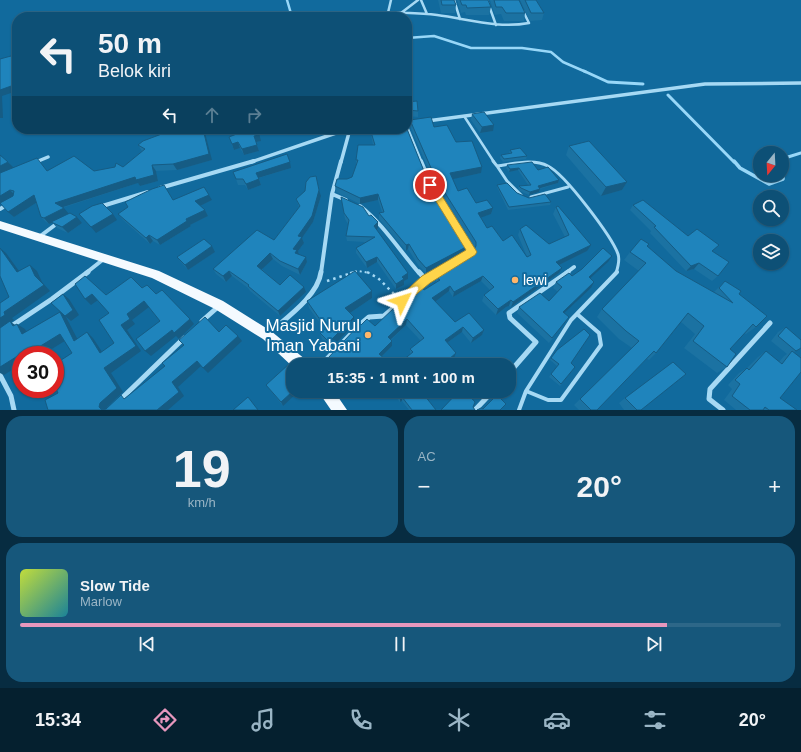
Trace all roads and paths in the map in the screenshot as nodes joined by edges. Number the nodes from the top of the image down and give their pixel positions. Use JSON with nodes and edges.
{"nodes":[{"id":1,"x":391,"y":0,"type":"edge"},
{"id":2,"x":418,"y":0,"type":"edge"},
{"id":3,"x":421,"y":0,"type":"edge"},
{"id":4,"x":454,"y":0,"type":"edge"},
{"id":5,"x":487,"y":0,"type":"edge"},
{"id":6,"x":520,"y":6,"type":"edge"},
{"id":7,"x":388,"y":12,"type":"edge"},
{"id":8,"x":401,"y":12,"type":"edge"},
{"id":9,"x":412,"y":13,"type":"edge"},
{"id":10,"x":427,"y":14,"type":"junction"},
{"id":11,"x":460,"y":19,"type":"junction"},
{"id":12,"x":496,"y":25,"type":"junction"},
{"id":13,"x":801,"y":82,"type":"edge"},
{"id":14,"x":464,"y":116,"type":"junction"},
{"id":15,"x":419,"y":122,"type":"edge"},
{"id":16,"x":333,"y":134,"type":"edge"},
{"id":17,"x":348,"y":134,"type":"edge"},
{"id":18,"x":410,"y":134,"type":"edge"},
{"id":19,"x":48,"y":157,"type":"dead end"},
{"id":20,"x":28,"y":165,"type":"edge"},
{"id":21,"x":497,"y":166,"type":"junction"},
{"id":22,"x":568,"y":187,"type":"junction"},
{"id":23,"x":158,"y":189,"type":"edge"},
{"id":24,"x":151,"y":191,"type":"edge"},
{"id":25,"x":434,"y":191,"type":"edge"},
{"id":26,"x":332,"y":194,"type":"junction"},
{"id":27,"x":524,"y":197,"type":"edge"},
{"id":28,"x":529,"y":198,"type":"edge"},
{"id":29,"x":12,"y":202,"type":"edge"},
{"id":30,"x":0,"y":209,"type":"edge"},
{"id":31,"x":90,"y":210,"type":"edge"},
{"id":32,"x":446,"y":210,"type":"edge"},
{"id":33,"x":63,"y":220,"type":"edge"},
{"id":34,"x":0,"y":225,"type":"edge"},
{"id":35,"x":39,"y":236,"type":"junction"},
{"id":36,"x":105,"y":258,"type":"junction"},
{"id":37,"x":574,"y":267,"type":"dead end"},
{"id":38,"x":426,"y":280,"type":"junction"},
{"id":39,"x":326,"y":281,"type":"dead end"},
{"id":40,"x":402,"y":301,"type":"junction"},
{"id":41,"x":219,"y":305,"type":"junction"},
{"id":42,"x":577,"y":314,"type":"junction"},
{"id":43,"x":770,"y":323,"type":"dead end"},
{"id":44,"x":199,"y":324,"type":"edge"},
{"id":45,"x":4,"y":332,"type":"edge"},
{"id":46,"x":188,"y":334,"type":"edge"},
{"id":47,"x":267,"y":336,"type":"junction"},
{"id":48,"x":293,"y":358,"type":"edge"},
{"id":49,"x":327,"y":358,"type":"edge"},
{"id":50,"x":516,"y":365,"type":"edge"},
{"id":51,"x":0,"y":375,"type":"edge"},
{"id":52,"x":526,"y":391,"type":"junction"},
{"id":53,"x":331,"y":398,"type":"edge"},
{"id":54,"x":486,"y":398,"type":"edge"},
{"id":55,"x":116,"y":404,"type":"edge"},
{"id":56,"x":14,"y":410,"type":"edge"},
{"id":57,"x":340,"y":410,"type":"edge"},
{"id":58,"x":475,"y":410,"type":"edge"},
{"id":59,"x":518,"y":410,"type":"edge"},
{"id":60,"x":723,"y":410,"type":"edge"}],
"edges":[{"from":1,"to":7,"type":"street"},
{"from":2,"to":8,"type":"street"},
{"from":3,"to":10,"type":"street"},
{"from":4,"to":11,"type":"street"},
{"from":5,"to":12,"type":"street"},
{"from":6,"to":12,"type":"street"},
{"from":9,"to":10,"type":"street"},
{"from":10,"to":11,"type":"street"},
{"from":11,"to":12,"type":"street"},
{"from":13,"to":14,"type":"street"},
{"from":14,"to":15,"type":"street"},
{"from":14,"to":21,"type":"lane"},
{"from":16,"to":23,"type":"street"},
{"from":17,"to":26,"type":"street"},
{"from":18,"to":25,"type":"street"},
{"from":19,"to":20,"type":"street"},
{"from":21,"to":22,"type":"lane"},
{"from":21,"to":27,"type":"lane"},
{"from":22,"to":28,"type":"lane"},
{"from":22,"to":42,"type":"lane"},
{"from":24,"to":31,"type":"street"},
{"from":26,"to":38,"type":"street"},
{"from":26,"to":47,"type":"street"},
{"from":29,"to":30,"type":"street"},
{"from":32,"to":38,"type":"street"},
{"from":33,"to":35,"type":"street"},
{"from":34,"to":35,"type":"main road"},
{"from":35,"to":36,"type":"main road"},
{"from":36,"to":41,"type":"main road"},
{"from":36,"to":45,"type":"street"},
{"from":37,"to":50,"type":"street"},
{"from":38,"to":40,"type":"street"},
{"from":39,"to":40,"type":"path"},
{"from":40,"to":49,"type":"street"},
{"from":41,"to":44,"type":"street"},
{"from":41,"to":47,"type":"main road"},
{"from":42,"to":52,"type":"lane"},
{"from":42,"to":52,"type":"lane"},
{"from":43,"to":60,"type":"street"},
{"from":46,"to":55,"type":"street"},
{"from":47,"to":48,"type":"main road"},
{"from":51,"to":56,"type":"street"},
{"from":52,"to":59,"type":"lane"},
{"from":53,"to":57,"type":"main road"},
{"from":54,"to":58,"type":"street"}]}
